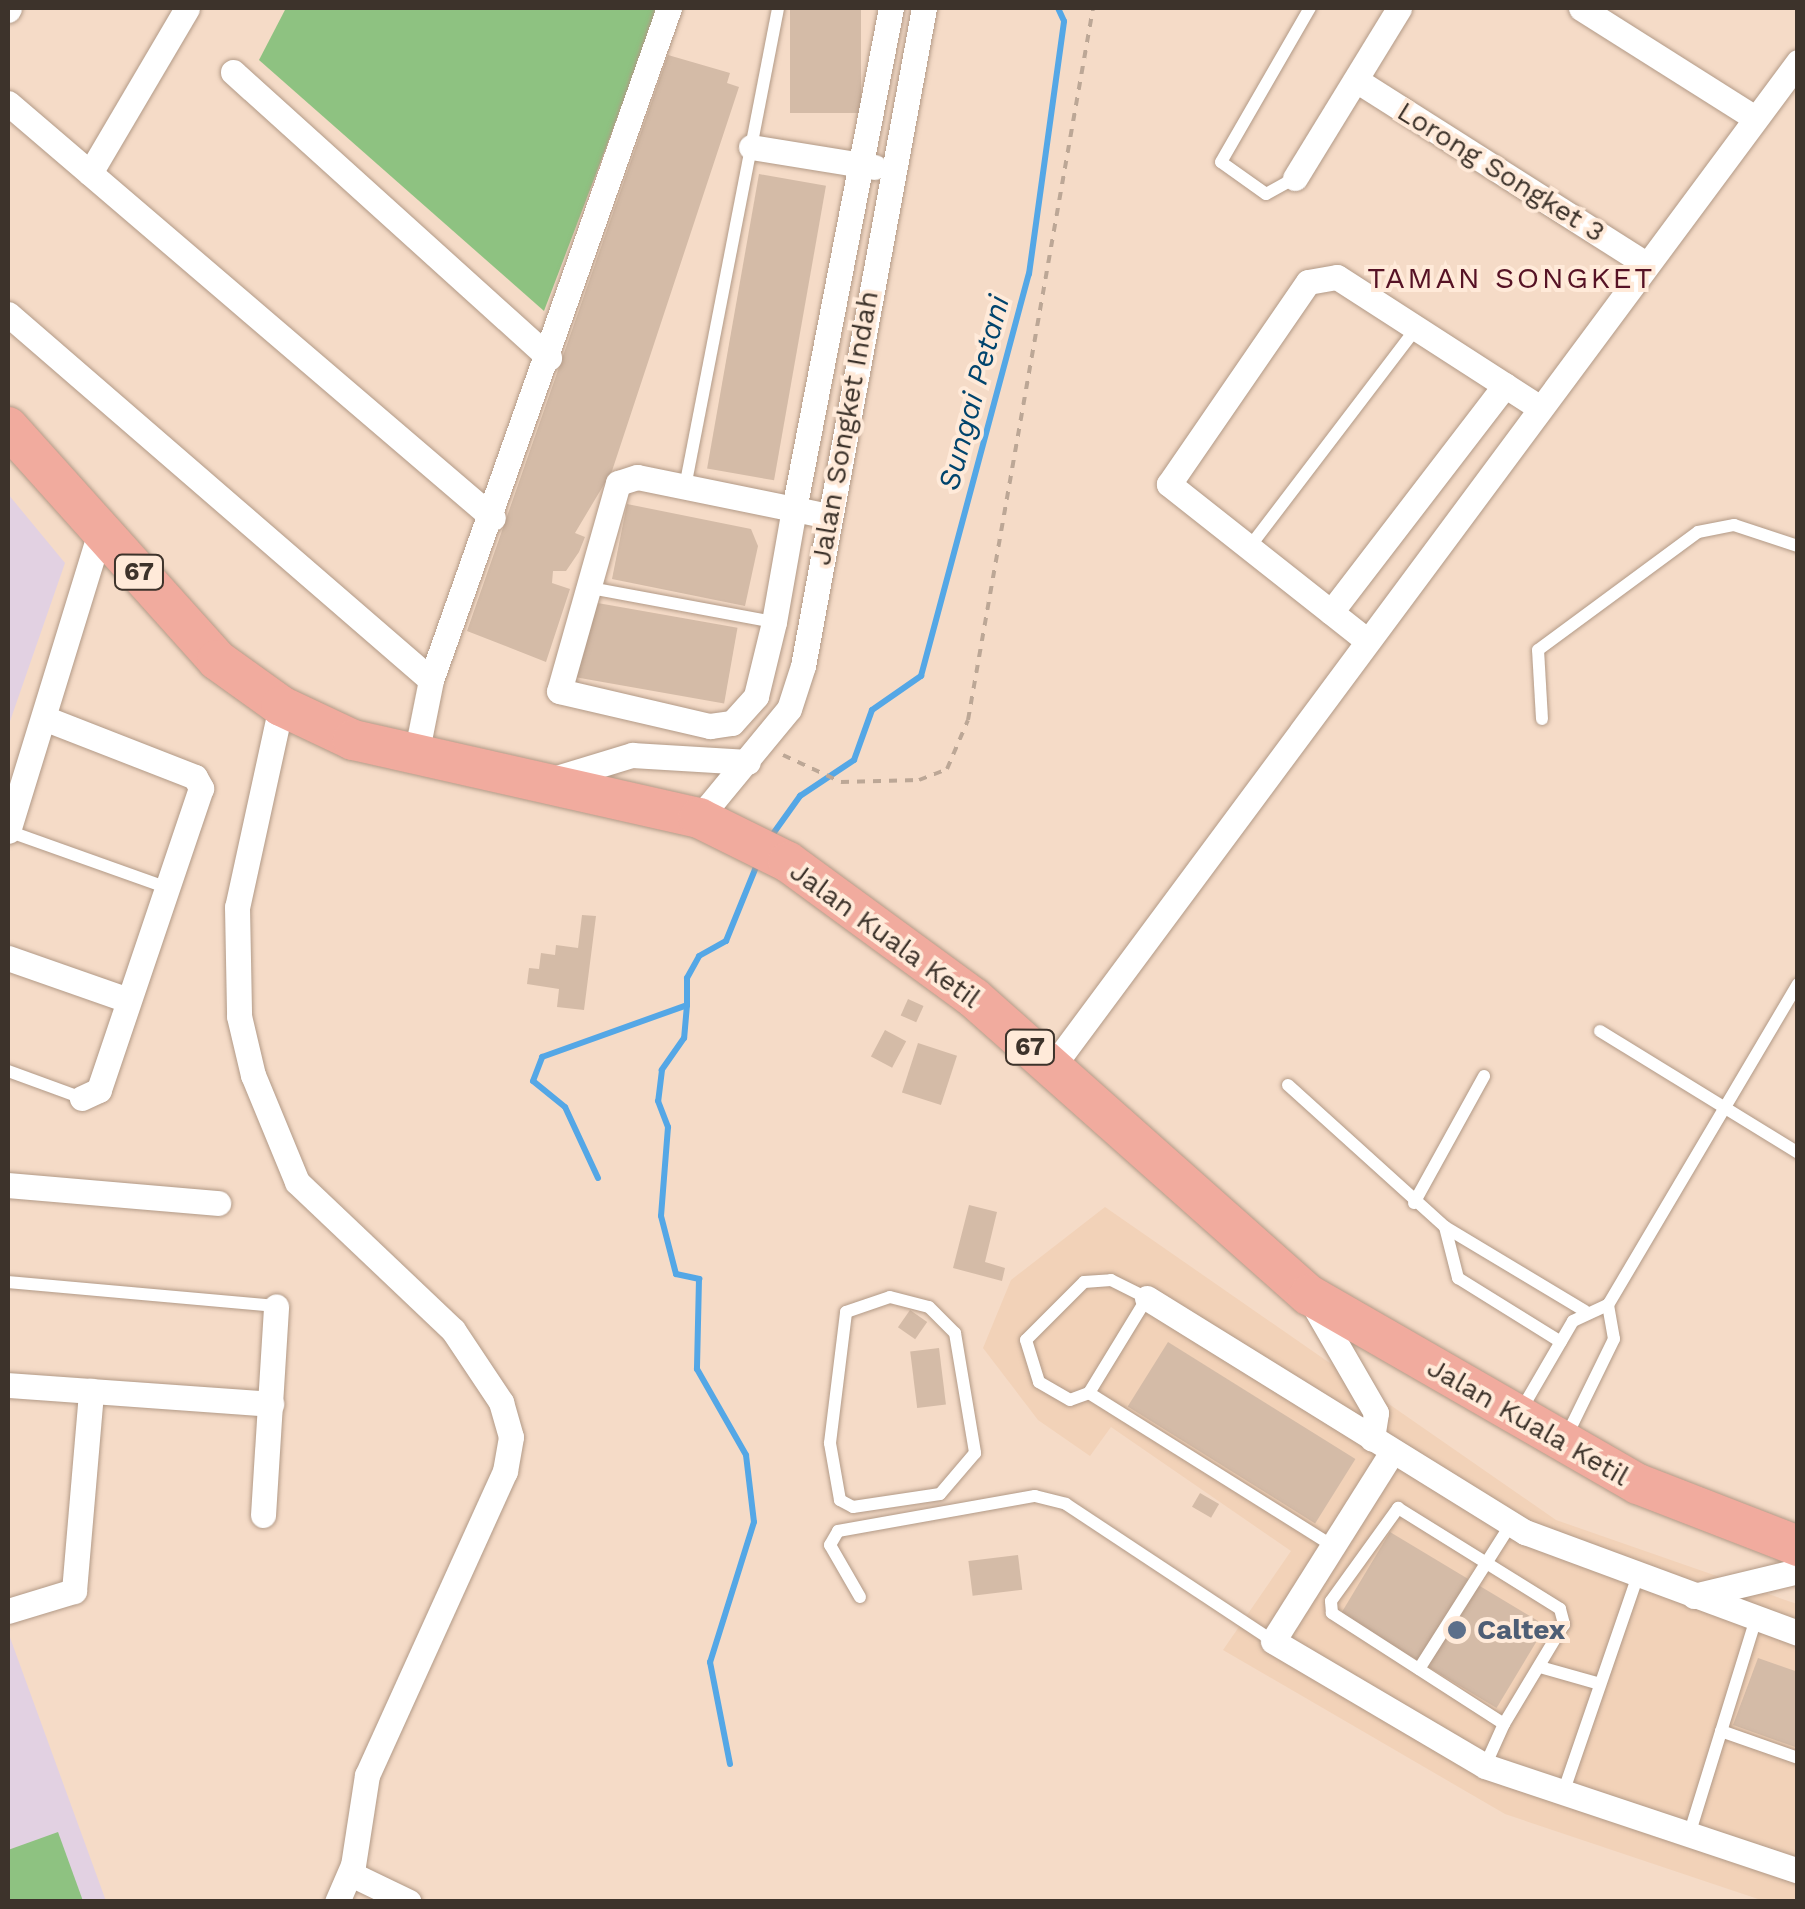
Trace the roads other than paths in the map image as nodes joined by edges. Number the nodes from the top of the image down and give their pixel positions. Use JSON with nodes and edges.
{"nodes":[{"id":1,"x":187,"y":8,"type":"edge"},
{"id":2,"x":670,"y":8,"type":"edge"},
{"id":3,"x":778,"y":8,"type":"edge"},
{"id":4,"x":890,"y":8,"type":"edge"},
{"id":5,"x":924,"y":8,"type":"edge"},
{"id":6,"x":1310,"y":8,"type":"edge"},
{"id":7,"x":1399,"y":8,"type":"edge"},
{"id":8,"x":1581,"y":8,"type":"edge"},
{"id":9,"x":1798,"y":62,"type":"edge"},
{"id":10,"x":232,"y":72,"type":"dead end"},
{"id":11,"x":1356,"y":80,"type":"junction"},
{"id":12,"x":8,"y":103,"type":"edge"},
{"id":13,"x":1755,"y":118,"type":"junction"},
{"id":14,"x":751,"y":147,"type":"junction"},
{"id":15,"x":860,"y":165,"type":"junction"},
{"id":16,"x":894,"y":170,"type":"junction"},
{"id":17,"x":90,"y":173,"type":"junction"},
{"id":18,"x":1295,"y":178,"type":"joint"},
{"id":19,"x":1646,"y":264,"type":"junction"},
{"id":20,"x":8,"y":314,"type":"edge"},
{"id":21,"x":1416,"y":330,"type":"junction"},
{"id":22,"x":549,"y":358,"type":"junction"},
{"id":23,"x":1505,"y":385,"type":"junction"},
{"id":24,"x":1537,"y":406,"type":"junction"},
{"id":25,"x":8,"y":427,"type":"edge"},
{"id":26,"x":685,"y":487,"type":"junction"},
{"id":27,"x":794,"y":509,"type":"junction"},
{"id":28,"x":828,"y":516,"type":"junction"},
{"id":29,"x":493,"y":518,"type":"junction"},
{"id":30,"x":102,"y":526,"type":"junction"},
{"id":31,"x":1798,"y":546,"type":"edge"},
{"id":32,"x":1246,"y":551,"type":"junction"},
{"id":33,"x":584,"y":587,"type":"junction"},
{"id":34,"x":1331,"y":612,"type":"junction"},
{"id":35,"x":774,"y":622,"type":"junction"},
{"id":36,"x":1364,"y":639,"type":"junction"},
{"id":37,"x":431,"y":680,"type":"junction"},
{"id":38,"x":281,"y":706,"type":"junction"},
{"id":39,"x":44,"y":718,"type":"junction"},
{"id":40,"x":1542,"y":719,"type":"dead end"},
{"id":41,"x":756,"y":753,"type":"junction"},
{"id":42,"x":416,"y":756,"type":"junction"},
{"id":43,"x":550,"y":780,"type":"junction"},
{"id":44,"x":717,"y":826,"type":"junction"},
{"id":45,"x":8,"y":831,"type":"edge"},
{"id":46,"x":168,"y":888,"type":"junction"},
{"id":47,"x":8,"y":958,"type":"edge"},
{"id":48,"x":1798,"y":984,"type":"edge"},
{"id":49,"x":128,"y":1000,"type":"junction"},
{"id":50,"x":1600,"y":1030,"type":"dead end"},
{"id":51,"x":1053,"y":1066,"type":"junction"},
{"id":52,"x":8,"y":1071,"type":"edge"},
{"id":53,"x":1484,"y":1076,"type":"dead end"},
{"id":54,"x":1288,"y":1085,"type":"dead end"},
{"id":55,"x":82,"y":1098,"type":"joint"},
{"id":56,"x":1720,"y":1108,"type":"junction"},
{"id":57,"x":1798,"y":1153,"type":"edge"},
{"id":58,"x":8,"y":1185,"type":"edge"},
{"id":59,"x":218,"y":1203,"type":"dead end"},
{"id":60,"x":1414,"y":1203,"type":"junction"},
{"id":61,"x":1446,"y":1227,"type":"junction"},
{"id":62,"x":8,"y":1282,"type":"edge"},
{"id":63,"x":1309,"y":1295,"type":"junction"},
{"id":64,"x":1147,"y":1298,"type":"junction"},
{"id":65,"x":1608,"y":1305,"type":"junction"},
{"id":66,"x":276,"y":1306,"type":"joint"},
{"id":67,"x":1586,"y":1311,"type":"junction"},
{"id":68,"x":1561,"y":1342,"type":"junction"},
{"id":69,"x":8,"y":1384,"type":"edge"},
{"id":70,"x":91,"y":1391,"type":"junction"},
{"id":71,"x":1089,"y":1394,"type":"junction"},
{"id":72,"x":271,"y":1404,"type":"junction"},
{"id":73,"x":1517,"y":1417,"type":"junction"},
{"id":74,"x":1563,"y":1442,"type":"junction"},
{"id":75,"x":1382,"y":1445,"type":"junction"},
{"id":76,"x":940,"y":1494,"type":"junction"},
{"id":77,"x":942,"y":1510,"type":"junction"},
{"id":78,"x":262,"y":1515,"type":"dead end"},
{"id":79,"x":1512,"y":1524,"type":"junction"},
{"id":80,"x":1333,"y":1546,"type":"junction"},
{"id":81,"x":1798,"y":1546,"type":"edge"},
{"id":82,"x":1488,"y":1562,"type":"junction"},
{"id":83,"x":1798,"y":1571,"type":"edge"},
{"id":84,"x":1638,"y":1575,"type":"junction"},
{"id":85,"x":1694,"y":1596,"type":"junction"},
{"id":86,"x":860,"y":1597,"type":"dead end"},
{"id":87,"x":8,"y":1610,"type":"edge"},
{"id":88,"x":1756,"y":1619,"type":"junction"},
{"id":89,"x":1798,"y":1633,"type":"edge"},
{"id":90,"x":1273,"y":1641,"type":"junction"},
{"id":91,"x":1540,"y":1668,"type":"junction"},
{"id":92,"x":1418,"y":1669,"type":"junction"},
{"id":93,"x":1600,"y":1684,"type":"junction"},
{"id":94,"x":1504,"y":1724,"type":"junction"},
{"id":95,"x":1722,"y":1731,"type":"junction"},
{"id":96,"x":1798,"y":1758,"type":"edge"},
{"id":97,"x":1485,"y":1766,"type":"junction"},
{"id":98,"x":1563,"y":1794,"type":"junction"},
{"id":99,"x":1688,"y":1838,"type":"junction"},
{"id":100,"x":1798,"y":1871,"type":"edge"},
{"id":101,"x":351,"y":1874,"type":"junction"},
{"id":102,"x":337,"y":1902,"type":"edge"},
{"id":103,"x":409,"y":1902,"type":"edge"}],
"edges":[{"from":1,"to":17,"type":"street"},
{"from":2,"to":22,"type":"street"},
{"from":3,"to":14,"type":"lane"},
{"from":4,"to":15,"type":"street"},
{"from":5,"to":16,"type":"street","name":"Jalan Songket Indah"},
{"from":6,"to":18,"type":"lane"},
{"from":7,"to":11,"type":"street"},
{"from":8,"to":13,"type":"street"},
{"from":9,"to":13,"type":"street"},
{"from":10,"to":22,"type":"street"},
{"from":11,"to":18,"type":"street"},
{"from":11,"to":19,"type":"street","name":"Lorong Songket 3"},
{"from":12,"to":17,"type":"street"},
{"from":13,"to":19,"type":"street"},
{"from":14,"to":15,"type":"street"},
{"from":14,"to":26,"type":"lane"},
{"from":15,"to":16,"type":"street"},
{"from":15,"to":27,"type":"street"},
{"from":16,"to":28,"type":"street","name":"Jalan Songket Indah"},
{"from":17,"to":29,"type":"street"},
{"from":19,"to":24,"type":"street"},
{"from":20,"to":37,"type":"street"},
{"from":21,"to":23,"type":"street"},
{"from":21,"to":32,"type":"lane"},
{"from":21,"to":32,"type":"street"},
{"from":22,"to":29,"type":"street"},
{"from":23,"to":24,"type":"street"},
{"from":23,"to":34,"type":"street"},
{"from":24,"to":36,"type":"street"},
{"from":25,"to":30,"type":"main road","name":"Jalan Kuala Ketil","number":"67"},
{"from":26,"to":27,"type":"street"},
{"from":26,"to":33,"type":"street"},
{"from":27,"to":28,"type":"street"},
{"from":27,"to":35,"type":"street"},
{"from":28,"to":41,"type":"street","name":"Jalan Songket Indah"},
{"from":29,"to":37,"type":"street"},
{"from":30,"to":38,"type":"main road","name":"Jalan Kuala Ketil","number":"67"},
{"from":30,"to":39,"type":"street"},
{"from":31,"to":40,"type":"lane"},
{"from":32,"to":34,"type":"street"},
{"from":33,"to":35,"type":"lane"},
{"from":33,"to":35,"type":"street"},
{"from":34,"to":36,"type":"street"},
{"from":36,"to":51,"type":"street"},
{"from":37,"to":42,"type":"street"},
{"from":38,"to":42,"type":"main road","name":"Jalan Kuala Ketil","number":"67"},
{"from":38,"to":101,"type":"street"},
{"from":39,"to":45,"type":"street"},
{"from":39,"to":46,"type":"street"},
{"from":41,"to":43,"type":"street"},
{"from":41,"to":44,"type":"street","name":"Jalan Songket Indah"},
{"from":42,"to":43,"type":"main road","name":"Jalan Kuala Ketil","number":"67"},
{"from":43,"to":44,"type":"main road","name":"Jalan Kuala Ketil","number":"67"},
{"from":44,"to":51,"type":"main road","name":"Jalan Kuala Ketil","number":"67"},
{"from":45,"to":46,"type":"lane"},
{"from":46,"to":49,"type":"street"},
{"from":47,"to":49,"type":"street"},
{"from":48,"to":56,"type":"lane"},
{"from":49,"to":55,"type":"street"},
{"from":50,"to":56,"type":"lane"},
{"from":51,"to":63,"type":"main road","name":"Jalan Kuala Ketil","number":"67"},
{"from":52,"to":55,"type":"lane"},
{"from":53,"to":60,"type":"lane"},
{"from":54,"to":60,"type":"lane"},
{"from":56,"to":57,"type":"lane"},
{"from":56,"to":65,"type":"lane"},
{"from":58,"to":59,"type":"street"},
{"from":60,"to":61,"type":"lane"},
{"from":61,"to":67,"type":"lane"},
{"from":61,"to":68,"type":"lane"},
{"from":62,"to":66,"type":"lane"},
{"from":63,"to":73,"type":"main road","name":"Jalan Kuala Ketil","number":"67"},
{"from":63,"to":75,"type":"street"},
{"from":64,"to":71,"type":"lane"},
{"from":64,"to":71,"type":"lane"},
{"from":64,"to":75,"type":"street"},
{"from":65,"to":67,"type":"lane"},
{"from":65,"to":74,"type":"lane"},
{"from":66,"to":72,"type":"street"},
{"from":67,"to":68,"type":"lane"},
{"from":68,"to":73,"type":"lane"},
{"from":69,"to":70,"type":"street"},
{"from":70,"to":72,"type":"street"},
{"from":70,"to":87,"type":"street"},
{"from":71,"to":80,"type":"lane"},
{"from":72,"to":78,"type":"street"},
{"from":73,"to":74,"type":"main road","name":"Jalan Kuala Ketil","number":"67"},
{"from":74,"to":81,"type":"main road","name":"Jalan Kuala Ketil","number":"67"},
{"from":75,"to":79,"type":"street"},
{"from":75,"to":80,"type":"street"},
{"from":76,"to":76,"type":"lane"},
{"from":76,"to":77,"type":"lane"},
{"from":77,"to":86,"type":"lane"},
{"from":77,"to":90,"type":"lane"},
{"from":79,"to":82,"type":"lane"},
{"from":79,"to":84,"type":"street"},
{"from":80,"to":90,"type":"street"},
{"from":82,"to":91,"type":"lane"},
{"from":82,"to":92,"type":"lane"},
{"from":82,"to":92,"type":"lane"},
{"from":83,"to":85,"type":"street"},
{"from":84,"to":85,"type":"street"},
{"from":84,"to":93,"type":"lane"},
{"from":85,"to":88,"type":"street"},
{"from":88,"to":89,"type":"street"},
{"from":88,"to":95,"type":"lane"},
{"from":90,"to":97,"type":"street"},
{"from":91,"to":93,"type":"lane"},
{"from":91,"to":94,"type":"lane"},
{"from":92,"to":94,"type":"lane"},
{"from":93,"to":98,"type":"lane"},
{"from":94,"to":97,"type":"lane"},
{"from":95,"to":96,"type":"lane"},
{"from":95,"to":99,"type":"lane"},
{"from":97,"to":98,"type":"street"},
{"from":98,"to":99,"type":"street"},
{"from":99,"to":100,"type":"street"},
{"from":101,"to":102,"type":"street"},
{"from":101,"to":103,"type":"street"}]}
